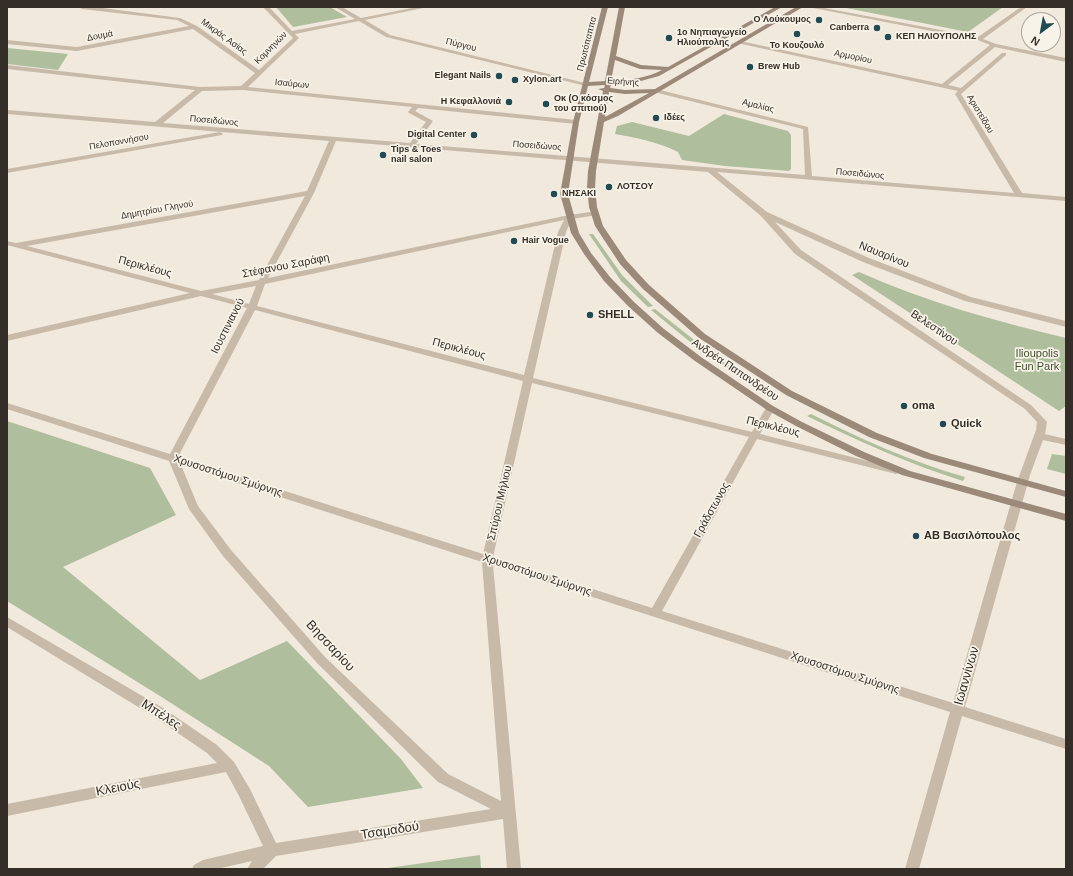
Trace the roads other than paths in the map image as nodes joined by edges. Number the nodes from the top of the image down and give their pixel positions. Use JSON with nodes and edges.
{"nodes":[{"id":1,"x":82,"y":7,"type":"edge"},
{"id":2,"x":266,"y":7,"type":"edge"},
{"id":3,"x":338,"y":7,"type":"edge"},
{"id":4,"x":425,"y":7,"type":"edge"},
{"id":5,"x":605,"y":7,"type":"edge"},
{"id":6,"x":622,"y":7,"type":"edge"},
{"id":7,"x":779,"y":7,"type":"edge"},
{"id":8,"x":800,"y":7,"type":"edge"},
{"id":9,"x":811,"y":7,"type":"edge"},
{"id":10,"x":1024,"y":7,"type":"edge"},
{"id":11,"x":360,"y":20,"type":"junction"},
{"id":12,"x":195,"y":27,"type":"junction"},
{"id":13,"x":290,"y":33,"type":"junction"},
{"id":14,"x":979,"y":39,"type":"junction"},
{"id":15,"x":7,"y":42,"type":"edge"},
{"id":16,"x":740,"y":43,"type":"junction"},
{"id":17,"x":994,"y":45,"type":"junction"},
{"id":18,"x":1004,"y":54,"type":"junction"},
{"id":19,"x":613,"y":57,"type":"junction"},
{"id":20,"x":1066,"y":60,"type":"edge"},
{"id":21,"x":7,"y":66,"type":"edge"},
{"id":22,"x":674,"y":66,"type":"junction"},
{"id":23,"x":1066,"y":66,"type":"edge"},
{"id":24,"x":258,"y":73,"type":"junction"},
{"id":25,"x":586,"y":84,"type":"junction"},
{"id":26,"x":944,"y":85,"type":"junction"},
{"id":27,"x":607,"y":87,"type":"junction"},
{"id":28,"x":243,"y":88,"type":"junction"},
{"id":29,"x":200,"y":89,"type":"junction"},
{"id":30,"x":962,"y":90,"type":"junction"},
{"id":31,"x":656,"y":91,"type":"junction"},
{"id":32,"x":416,"y":106,"type":"junction"},
{"id":33,"x":7,"y":112,"type":"edge"},
{"id":34,"x":601,"y":121,"type":"junction"},
{"id":35,"x":576,"y":122,"type":"junction"},
{"id":36,"x":156,"y":125,"type":"junction"},
{"id":37,"x":235,"y":132,"type":"junction"},
{"id":38,"x":334,"y":140,"type":"junction"},
{"id":39,"x":411,"y":146,"type":"junction"},
{"id":40,"x":569,"y":158,"type":"junction"},
{"id":41,"x":594,"y":161,"type":"junction"},
{"id":42,"x":710,"y":170,"type":"junction"},
{"id":43,"x":7,"y":171,"type":"edge"},
{"id":44,"x":809,"y":179,"type":"junction"},
{"id":45,"x":310,"y":193,"type":"junction"},
{"id":46,"x":1020,"y":196,"type":"junction"},
{"id":47,"x":1066,"y":199,"type":"edge"},
{"id":48,"x":594,"y":213,"type":"junction"},
{"id":49,"x":764,"y":214,"type":"junction"},
{"id":50,"x":569,"y":217,"type":"junction"},
{"id":51,"x":9,"y":245,"type":"edge"},
{"id":52,"x":262,"y":282,"type":"junction"},
{"id":53,"x":199,"y":294,"type":"junction"},
{"id":54,"x":252,"y":308,"type":"junction"},
{"id":55,"x":1066,"y":324,"type":"edge"},
{"id":56,"x":7,"y":338,"type":"edge"},
{"id":57,"x":528,"y":379,"type":"junction"},
{"id":58,"x":7,"y":406,"type":"edge"},
{"id":59,"x":770,"y":408,"type":"junction"},
{"id":60,"x":754,"y":434,"type":"junction"},
{"id":61,"x":1040,"y":436,"type":"junction"},
{"id":62,"x":1066,"y":442,"type":"edge"},
{"id":63,"x":173,"y":458,"type":"junction"},
{"id":64,"x":906,"y":473,"type":"junction"},
{"id":65,"x":1022,"y":482,"type":"junction"},
{"id":66,"x":1066,"y":494,"type":"edge"},
{"id":67,"x":1016,"y":505,"type":"junction"},
{"id":68,"x":1066,"y":518,"type":"edge"},
{"id":69,"x":487,"y":559,"type":"junction"},
{"id":70,"x":655,"y":613,"type":"junction"},
{"id":71,"x":7,"y":621,"type":"edge"},
{"id":72,"x":957,"y":709,"type":"junction"},
{"id":73,"x":1066,"y":744,"type":"edge"},
{"id":74,"x":229,"y":766,"type":"junction"},
{"id":75,"x":7,"y":810,"type":"edge"},
{"id":76,"x":509,"y":812,"type":"junction"},
{"id":77,"x":272,"y":850,"type":"junction"},
{"id":78,"x":199,"y":869,"type":"edge"},
{"id":79,"x":254,"y":869,"type":"edge"},
{"id":80,"x":514,"y":869,"type":"edge"},
{"id":81,"x":912,"y":869,"type":"edge"}],
"edges":[{"from":1,"to":12,"type":"street","name":"Μικράς Ασίας"},
{"from":2,"to":13,"type":"street"},
{"from":3,"to":11,"type":"street","name":"Πύργου"},
{"from":4,"to":11,"type":"street","name":"Κομνηνών"},
{"from":5,"to":25,"type":"street","name":"Πρωτόπαππα"},
{"from":6,"to":19,"type":"street"},
{"from":7,"to":22,"type":"street","name":"Ειρήνης"},
{"from":8,"to":16,"type":"street","name":"Ειρήνης"},
{"from":9,"to":14,"type":"street"},
{"from":10,"to":14,"type":"street"},
{"from":11,"to":13,"type":"street","name":"Κομνηνών"},
{"from":11,"to":25,"type":"street","name":"Πύργου"},
{"from":12,"to":15,"type":"street","name":"Δουμά"},
{"from":12,"to":24,"type":"street","name":"Μικράς Ασίας"},
{"from":13,"to":24,"type":"street","name":"Κομνηνών"},
{"from":14,"to":17,"type":"street"},
{"from":16,"to":26,"type":"street","name":"Αρμορίου"},
{"from":16,"to":31,"type":"street","name":"Ειρήνης"},
{"from":17,"to":18,"type":"street"},
{"from":17,"to":20,"type":"street"},
{"from":17,"to":26,"type":"street"},
{"from":18,"to":23,"type":"street"},
{"from":18,"to":30,"type":"street","name":"Αριστείδου"},
{"from":19,"to":22,"type":"street"},
{"from":19,"to":27,"type":"street"},
{"from":21,"to":29,"type":"street","name":"Ισαύρων"},
{"from":22,"to":27,"type":"street","name":"Ειρήνης"},
{"from":24,"to":28,"type":"street","name":"Κομνηνών"},
{"from":25,"to":27,"type":"street","name":"Ειρήνης"},
{"from":25,"to":35,"type":"street","name":"Ανδρέα Παπανδρέου"},
{"from":26,"to":30,"type":"street","name":"Αρμορίου"},
{"from":27,"to":31,"type":"street","name":"Ειρήνης"},
{"from":27,"to":34,"type":"street"},
{"from":28,"to":29,"type":"street","name":"Ισαύρων"},
{"from":28,"to":32,"type":"street","name":"Ισαύρων"},
{"from":29,"to":36,"type":"street"},
{"from":30,"to":46,"type":"street","name":"Αριστείδου"},
{"from":31,"to":34,"type":"street"},
{"from":31,"to":44,"type":"street","name":"Αμαλίας"},
{"from":32,"to":35,"type":"street","name":"Ισαύρων"},
{"from":32,"to":39,"type":"street"},
{"from":33,"to":36,"type":"street","name":"Ποσειδώνος"},
{"from":34,"to":41,"type":"street","name":"Ανδρέα Παπανδρέου"},
{"from":35,"to":40,"type":"street","name":"Ανδρέα Παπανδρέου"},
{"from":36,"to":37,"type":"street","name":"Ποσειδώνος"},
{"from":37,"to":38,"type":"street","name":"Ποσειδώνος"},
{"from":37,"to":43,"type":"street","name":"Πελοποννήσου"},
{"from":38,"to":39,"type":"street","name":"Ποσειδώνος"},
{"from":38,"to":45,"type":"street","name":"Ιουστινιανού"},
{"from":39,"to":40,"type":"street","name":"Ποσειδώνος"},
{"from":40,"to":41,"type":"street","name":"Ποσειδώνος"},
{"from":40,"to":50,"type":"street","name":"Ανδρέα Παπανδρέου"},
{"from":41,"to":42,"type":"street","name":"Ποσειδώνος"},
{"from":41,"to":48,"type":"street","name":"Ανδρέα Παπανδρέου"},
{"from":42,"to":44,"type":"street","name":"Ποσειδώνος"},
{"from":42,"to":49,"type":"street","name":"Ναυαρίνου"},
{"from":44,"to":46,"type":"street","name":"Ποσειδώνος"},
{"from":45,"to":51,"type":"street","name":"Δημητρίου Γληνού"},
{"from":45,"to":52,"type":"street","name":"Ιουστινιανού"},
{"from":46,"to":47,"type":"street","name":"Ποσειδώνος"},
{"from":48,"to":50,"type":"street"},
{"from":48,"to":65,"type":"street","name":"Ανδρέα Παπανδρέου"},
{"from":49,"to":55,"type":"street","name":"Ναυαρίνου"},
{"from":49,"to":61,"type":"street","name":"Βελεστίνου"},
{"from":50,"to":52,"type":"street","name":"Στέφανου Σαράφη"},
{"from":50,"to":57,"type":"street","name":"Σπύρου Μήλιου"},
{"from":50,"to":59,"type":"street","name":"Ανδρέα Παπανδρέου"},
{"from":51,"to":53,"type":"street","name":"Περικλέους"},
{"from":52,"to":53,"type":"street","name":"Στέφανου Σαράφη"},
{"from":52,"to":54,"type":"street","name":"Ιουστινιανού"},
{"from":53,"to":54,"type":"street","name":"Περικλέους"},
{"from":53,"to":56,"type":"street","name":"Στέφανου Σαράφη"},
{"from":54,"to":57,"type":"street","name":"Περικλέους"},
{"from":54,"to":63,"type":"street","name":"Ιουστινιανού"},
{"from":57,"to":60,"type":"street","name":"Περικλέους"},
{"from":57,"to":69,"type":"street","name":"Σπύρου Μήλιου"},
{"from":58,"to":63,"type":"street","name":"Χρυσοστόμου Σμύρνης"},
{"from":59,"to":60,"type":"street","name":"Γράδστωνος"},
{"from":59,"to":64,"type":"street","name":"Ανδρέα Παπανδρέου"},
{"from":60,"to":64,"type":"street","name":"Περικλέους"},
{"from":60,"to":70,"type":"street","name":"Γράδστωνος"},
{"from":61,"to":62,"type":"street"},
{"from":61,"to":65,"type":"street"},
{"from":63,"to":69,"type":"street","name":"Χρυσοστόμου Σμύρνης"},
{"from":63,"to":76,"type":"street","name":"Βησσαρίου"},
{"from":64,"to":67,"type":"street","name":"Ανδρέα Παπανδρέου"},
{"from":65,"to":66,"type":"street","name":"Ανδρέα Παπανδρέου"},
{"from":65,"to":67,"type":"street","name":"Ιωαννίνων"},
{"from":67,"to":68,"type":"street","name":"Ανδρέα Παπανδρέου"},
{"from":67,"to":72,"type":"street","name":"Ιωαννίνων"},
{"from":69,"to":70,"type":"street","name":"Χρυσοστόμου Σμύρνης"},
{"from":69,"to":76,"type":"street","name":"Σπύρου Μήλιου"},
{"from":70,"to":72,"type":"street","name":"Χρυσοστόμου Σμύρνης"},
{"from":71,"to":74,"type":"street","name":"Μπέλες"},
{"from":72,"to":73,"type":"street","name":"Χρυσοστόμου Σμύρνης"},
{"from":72,"to":81,"type":"street","name":"Ιωαννίνων"},
{"from":74,"to":75,"type":"street","name":"Κλειούς"},
{"from":74,"to":77,"type":"street","name":"Μπέλες"},
{"from":76,"to":77,"type":"street","name":"Τσαμαδού"},
{"from":76,"to":80,"type":"street","name":"Σπύρου Μήλιου"},
{"from":77,"to":78,"type":"street","name":"Τσαμαδού"},
{"from":77,"to":79,"type":"street"}]}
